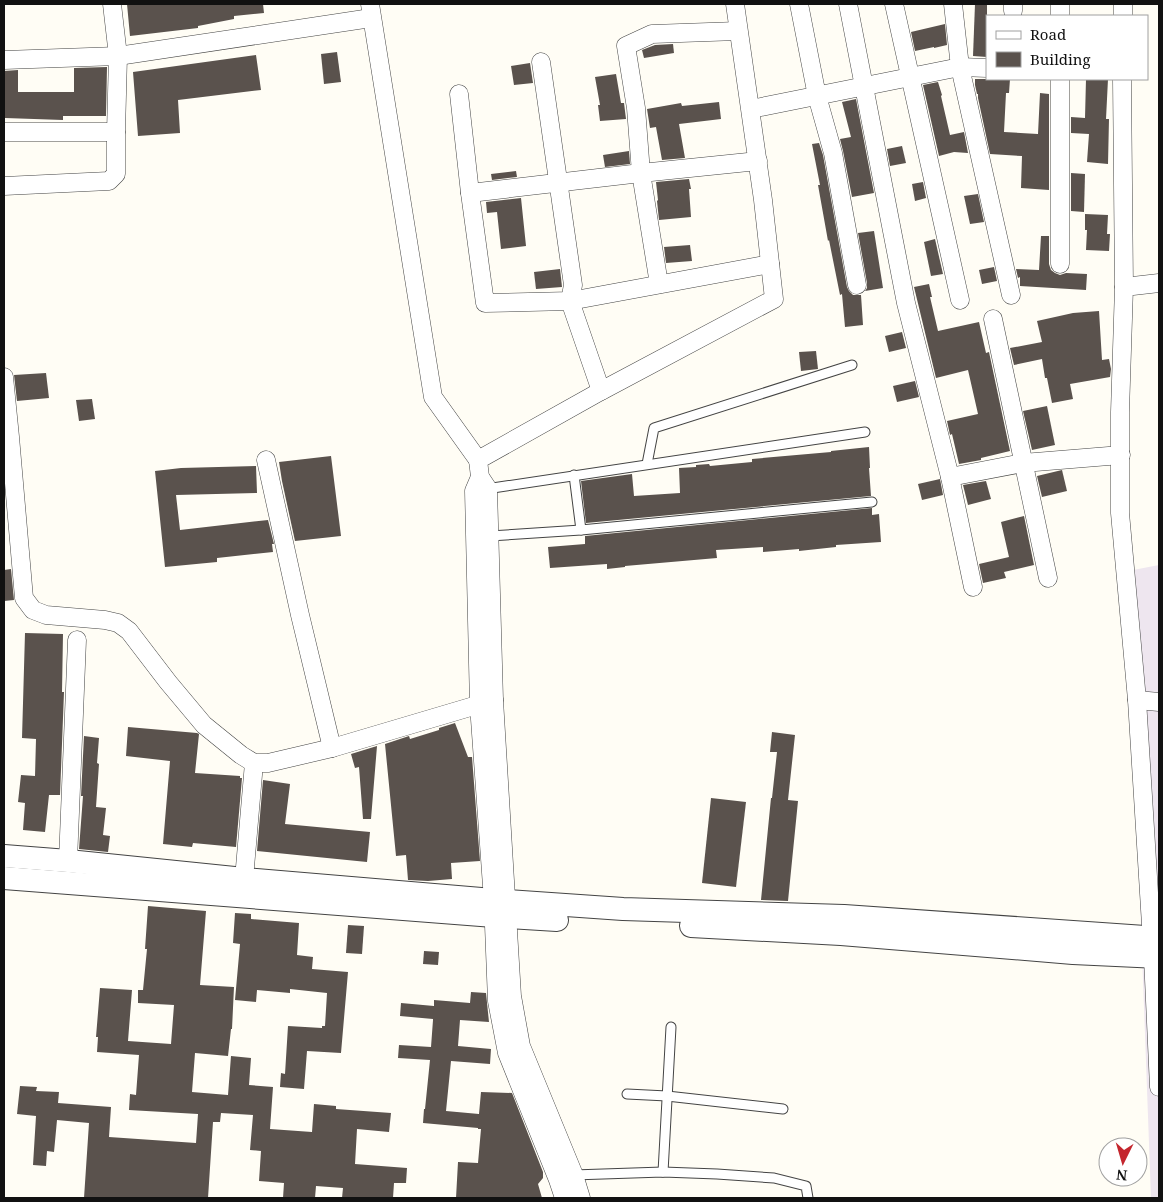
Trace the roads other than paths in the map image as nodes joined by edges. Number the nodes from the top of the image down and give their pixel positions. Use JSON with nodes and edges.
{"nodes":[{"id":1,"x":112,"y":4,"type":"edge"},
{"id":2,"x":735,"y":4,"type":"edge"},
{"id":3,"x":799,"y":4,"type":"edge"},
{"id":4,"x":848,"y":4,"type":"edge"},
{"id":5,"x":894,"y":4,"type":"edge"},
{"id":6,"x":953,"y":4,"type":"edge"},
{"id":7,"x":370,"y":11,"type":"edge"},
{"id":8,"x":738,"y":31,"type":"junction"},
{"id":9,"x":118,"y":56,"type":"junction"},
{"id":10,"x":4,"y":60,"type":"edge"},
{"id":11,"x":541,"y":62,"type":"dead end"},
{"id":12,"x":960,"y":67,"type":"junction"},
{"id":13,"x":986,"y":68,"type":"edge"},
{"id":14,"x":910,"y":77,"type":"junction"},
{"id":15,"x":1060,"y":80,"type":"edge"},
{"id":16,"x":1122,"y":80,"type":"edge"},
{"id":17,"x":864,"y":86,"type":"junction"},
{"id":18,"x":459,"y":94,"type":"dead end"},
{"id":19,"x":817,"y":96,"type":"junction"},
{"id":20,"x":751,"y":109,"type":"junction"},
{"id":21,"x":4,"y":132,"type":"edge"},
{"id":22,"x":116,"y":132,"type":"junction"},
{"id":23,"x":758,"y":161,"type":"junction"},
{"id":24,"x":641,"y":173,"type":"junction"},
{"id":25,"x":557,"y":183,"type":"junction"},
{"id":26,"x":4,"y":186,"type":"edge"},
{"id":27,"x":470,"y":193,"type":"junction"},
{"id":28,"x":770,"y":264,"type":"junction"},
{"id":29,"x":1060,"y":264,"type":"dead end"},
{"id":30,"x":1159,"y":283,"type":"edge"},
{"id":31,"x":659,"y":284,"type":"junction"},
{"id":32,"x":857,"y":285,"type":"dead end"},
{"id":33,"x":1124,"y":287,"type":"junction"},
{"id":34,"x":1012,"y":295,"type":"dead end"},
{"id":35,"x":570,"y":300,"type":"junction"},
{"id":36,"x":960,"y":300,"type":"dead end"},
{"id":37,"x":994,"y":319,"type":"dead end"},
{"id":38,"x":852,"y":365,"type":"dead end"},
{"id":39,"x":4,"y":377,"type":"edge"},
{"id":40,"x":600,"y":392,"type":"junction"},
{"id":41,"x":864,"y":432,"type":"dead end"},
{"id":42,"x":1120,"y":455,"type":"junction"},
{"id":43,"x":266,"y":460,"type":"dead end"},
{"id":44,"x":1023,"y":463,"type":"junction"},
{"id":45,"x":647,"y":464,"type":"junction"},
{"id":46,"x":574,"y":476,"type":"junction"},
{"id":47,"x":950,"y":477,"type":"junction"},
{"id":48,"x":480,"y":480,"type":"junction"},
{"id":49,"x":872,"y":502,"type":"dead end"},
{"id":50,"x":581,"y":530,"type":"junction"},
{"id":51,"x":490,"y":536,"type":"junction"},
{"id":52,"x":1048,"y":578,"type":"dead end"},
{"id":53,"x":973,"y":587,"type":"dead end"},
{"id":54,"x":77,"y":640,"type":"dead end"},
{"id":55,"x":1137,"y":700,"type":"junction"},
{"id":56,"x":1159,"y":702,"type":"edge"},
{"id":57,"x":486,"y":703,"type":"junction"},
{"id":58,"x":332,"y":748,"type":"junction"},
{"id":59,"x":254,"y":763,"type":"junction"},
{"id":60,"x":4,"y":856,"type":"edge"},
{"id":61,"x":68,"y":861,"type":"junction"},
{"id":62,"x":4,"y":878,"type":"edge"},
{"id":63,"x":244,"y":879,"type":"junction"},
{"id":64,"x":500,"y":909,"type":"junction"},
{"id":65,"x":1156,"y":947,"type":"edge"},
{"id":66,"x":671,"y":1027,"type":"dead end"},
{"id":67,"x":1159,"y":1087,"type":"edge"},
{"id":68,"x":627,"y":1094,"type":"dead end"},
{"id":69,"x":667,"y":1096,"type":"junction"},
{"id":70,"x":783,"y":1110,"type":"dead end"},
{"id":71,"x":663,"y":1172,"type":"junction"},
{"id":72,"x":566,"y":1178,"type":"junction"},
{"id":73,"x":564,"y":1198,"type":"edge"},
{"id":74,"x":581,"y":1198,"type":"edge"},
{"id":75,"x":808,"y":1198,"type":"edge"}],
"edges":[{"from":1,"to":9,"type":"street"},
{"from":2,"to":8,"type":"street"},
{"from":3,"to":19,"type":"street"},
{"from":4,"to":17,"type":"street"},
{"from":5,"to":14,"type":"street"},
{"from":6,"to":12,"type":"street"},
{"from":7,"to":9,"type":"street"},
{"from":7,"to":48,"type":"street"},
{"from":8,"to":20,"type":"street"},
{"from":8,"to":24,"type":"street"},
{"from":9,"to":10,"type":"street"},
{"from":9,"to":22,"type":"street"},
{"from":11,"to":25,"type":"street"},
{"from":12,"to":13,"type":"street"},
{"from":12,"to":14,"type":"street"},
{"from":12,"to":34,"type":"street"},
{"from":14,"to":17,"type":"street"},
{"from":14,"to":36,"type":"street"},
{"from":15,"to":29,"type":"street"},
{"from":16,"to":33,"type":"street"},
{"from":17,"to":19,"type":"street"},
{"from":17,"to":47,"type":"street"},
{"from":18,"to":27,"type":"street"},
{"from":19,"to":20,"type":"street"},
{"from":19,"to":32,"type":"street"},
{"from":20,"to":23,"type":"street"},
{"from":21,"to":22,"type":"street"},
{"from":22,"to":26,"type":"street"},
{"from":23,"to":24,"type":"street"},
{"from":23,"to":28,"type":"street"},
{"from":24,"to":25,"type":"street"},
{"from":24,"to":31,"type":"street"},
{"from":25,"to":27,"type":"street"},
{"from":25,"to":35,"type":"street"},
{"from":27,"to":35,"type":"street"},
{"from":28,"to":31,"type":"street"},
{"from":28,"to":40,"type":"street"},
{"from":30,"to":33,"type":"street"},
{"from":31,"to":35,"type":"street"},
{"from":33,"to":42,"type":"street"},
{"from":35,"to":40,"type":"street"},
{"from":37,"to":44,"type":"street"},
{"from":38,"to":45,"type":"lane"},
{"from":39,"to":59,"type":"street"},
{"from":40,"to":48,"type":"street"},
{"from":41,"to":45,"type":"lane"},
{"from":42,"to":44,"type":"street"},
{"from":42,"to":55,"type":"street"},
{"from":43,"to":58,"type":"street"},
{"from":44,"to":47,"type":"street"},
{"from":44,"to":52,"type":"street"},
{"from":45,"to":46,"type":"lane"},
{"from":46,"to":48,"type":"lane"},
{"from":46,"to":50,"type":"lane"},
{"from":47,"to":53,"type":"street"},
{"from":48,"to":51,"type":"street"},
{"from":48,"to":57,"type":"street"},
{"from":49,"to":50,"type":"lane"},
{"from":50,"to":51,"type":"lane"},
{"from":51,"to":57,"type":"street"},
{"from":54,"to":61,"type":"street"},
{"from":55,"to":56,"type":"street"},
{"from":55,"to":65,"type":"street"},
{"from":57,"to":58,"type":"street"},
{"from":57,"to":64,"type":"street"},
{"from":58,"to":59,"type":"street"},
{"from":59,"to":63,"type":"street"},
{"from":60,"to":61,"type":"street"},
{"from":61,"to":63,"type":"street"},
{"from":62,"to":64,"type":"street"},
{"from":63,"to":64,"type":"street"},
{"from":64,"to":65,"type":"street"},
{"from":64,"to":72,"type":"street"},
{"from":65,"to":67,"type":"street"},
{"from":66,"to":69,"type":"lane"},
{"from":68,"to":69,"type":"lane"},
{"from":69,"to":70,"type":"lane"},
{"from":69,"to":71,"type":"lane"},
{"from":71,"to":72,"type":"lane"},
{"from":71,"to":75,"type":"lane"},
{"from":72,"to":73,"type":"street"},
{"from":72,"to":74,"type":"street"}]}
